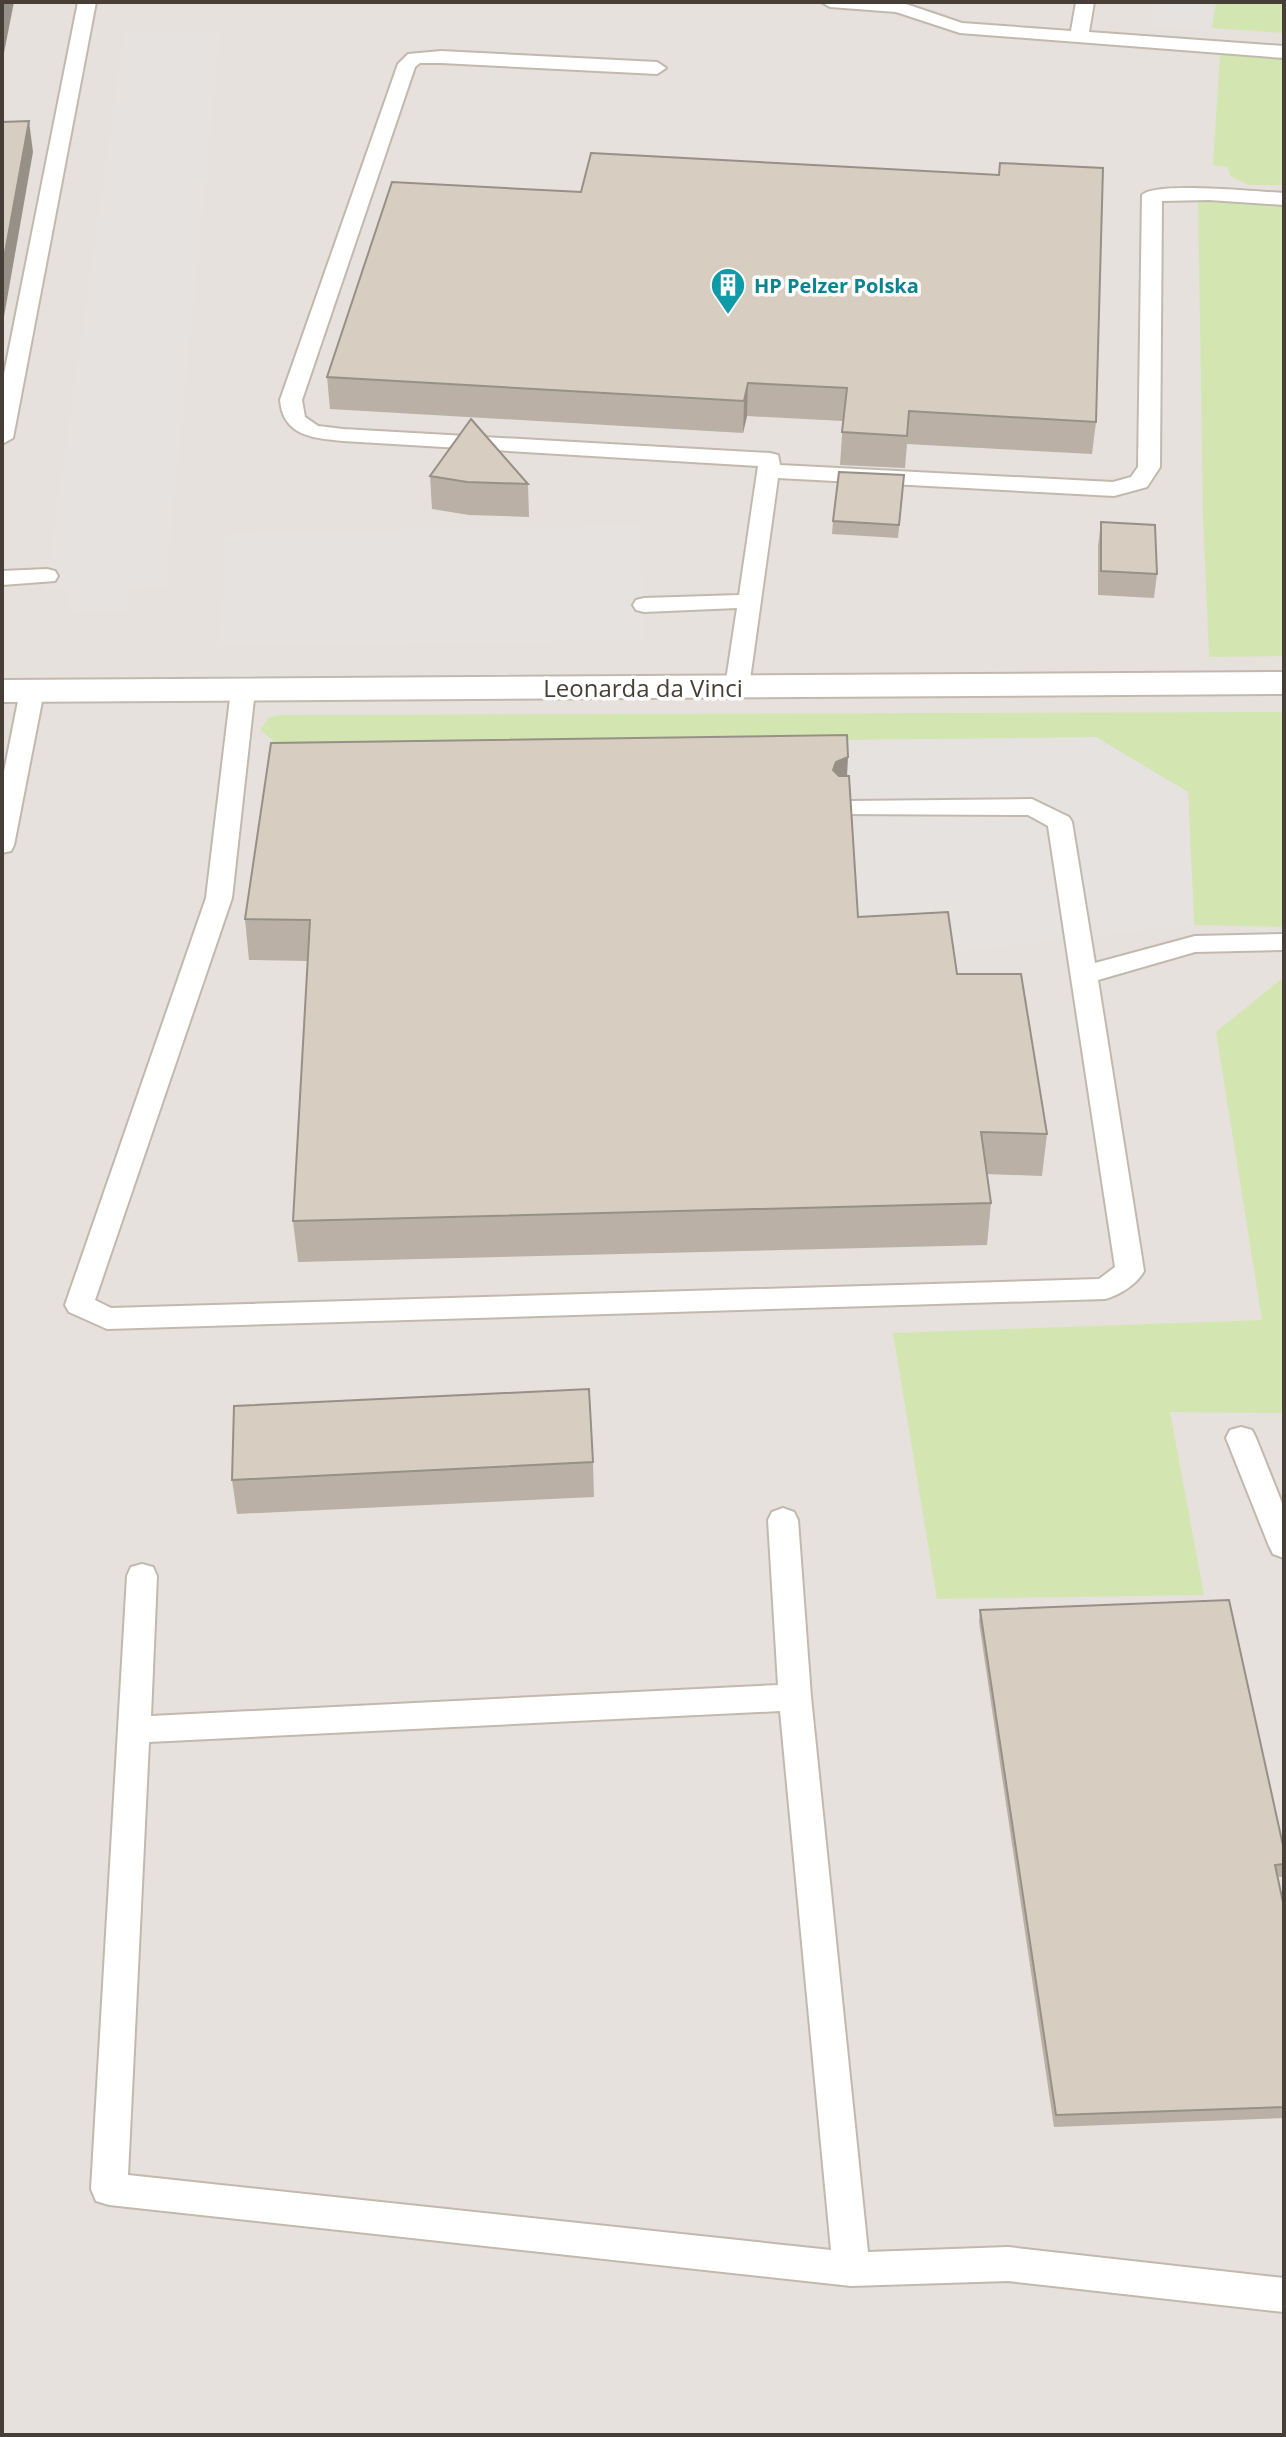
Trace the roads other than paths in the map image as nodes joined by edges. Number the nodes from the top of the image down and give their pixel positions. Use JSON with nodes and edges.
{"nodes":[{"id":1,"x":87,"y":2,"type":"edge"},
{"id":2,"x":830,"y":2,"type":"edge"},
{"id":3,"x":1085,"y":2,"type":"edge"},
{"id":4,"x":1079,"y":37,"type":"junction"},
{"id":5,"x":1284,"y":52,"type":"edge"},
{"id":6,"x":657,"y":68,"type":"dead end"},
{"id":7,"x":1284,"y":199,"type":"edge"},
{"id":8,"x":2,"y":438,"type":"edge"},
{"id":9,"x":768,"y":471,"type":"junction"},
{"id":10,"x":47,"y":576,"type":"dead end"},
{"id":11,"x":2,"y":578,"type":"edge"},
{"id":12,"x":749,"y":601,"type":"junction"},
{"id":13,"x":644,"y":605,"type":"dead end"},
{"id":14,"x":1284,"y":683,"type":"edge"},
{"id":15,"x":737,"y":687,"type":"junction"},
{"id":16,"x":243,"y":690,"type":"junction"},
{"id":17,"x":17,"y":691,"type":"edge"},
{"id":18,"x":846,"y":809,"type":"edge"},
{"id":19,"x":5,"y":814,"type":"edge"},
{"id":20,"x":2,"y":845,"type":"edge"},
{"id":21,"x":1284,"y":942,"type":"edge"},
{"id":22,"x":1084,"y":975,"type":"junction"},
{"id":23,"x":1241,"y":1438,"type":"dead end"},
{"id":24,"x":783,"y":1520,"type":"dead end"},
{"id":25,"x":1282,"y":1533,"type":"edge"},
{"id":26,"x":142,"y":1576,"type":"dead end"},
{"id":27,"x":795,"y":1697,"type":"junction"},
{"id":28,"x":134,"y":1730,"type":"junction"},
{"id":29,"x":851,"y":2269,"type":"junction"},
{"id":30,"x":1284,"y":2295,"type":"edge"}],
"edges":[{"from":1,"to":8,"type":"lane"},
{"from":2,"to":4,"type":"lane"},
{"from":3,"to":4,"type":"lane"},
{"from":4,"to":5,"type":"lane"},
{"from":6,"to":9,"type":"lane"},
{"from":7,"to":9,"type":"lane"},
{"from":9,"to":12,"type":"lane"},
{"from":10,"to":11,"type":"lane"},
{"from":12,"to":13,"type":"lane"},
{"from":12,"to":15,"type":"lane"},
{"from":14,"to":15,"type":"street","name":"Leonarda da Vinci"},
{"from":15,"to":16,"type":"street","name":"Leonarda da Vinci"},
{"from":16,"to":17,"type":"street","name":"Leonarda da Vinci"},
{"from":16,"to":22,"type":"lane"},
{"from":17,"to":19,"type":"lane"},
{"from":18,"to":22,"type":"lane"},
{"from":19,"to":20,"type":"lane"},
{"from":21,"to":22,"type":"lane"},
{"from":23,"to":25,"type":"lane"},
{"from":24,"to":27,"type":"lane"},
{"from":26,"to":28,"type":"lane"},
{"from":27,"to":28,"type":"lane"},
{"from":27,"to":29,"type":"lane"},
{"from":28,"to":29,"type":"lane"},
{"from":29,"to":30,"type":"lane"}]}
